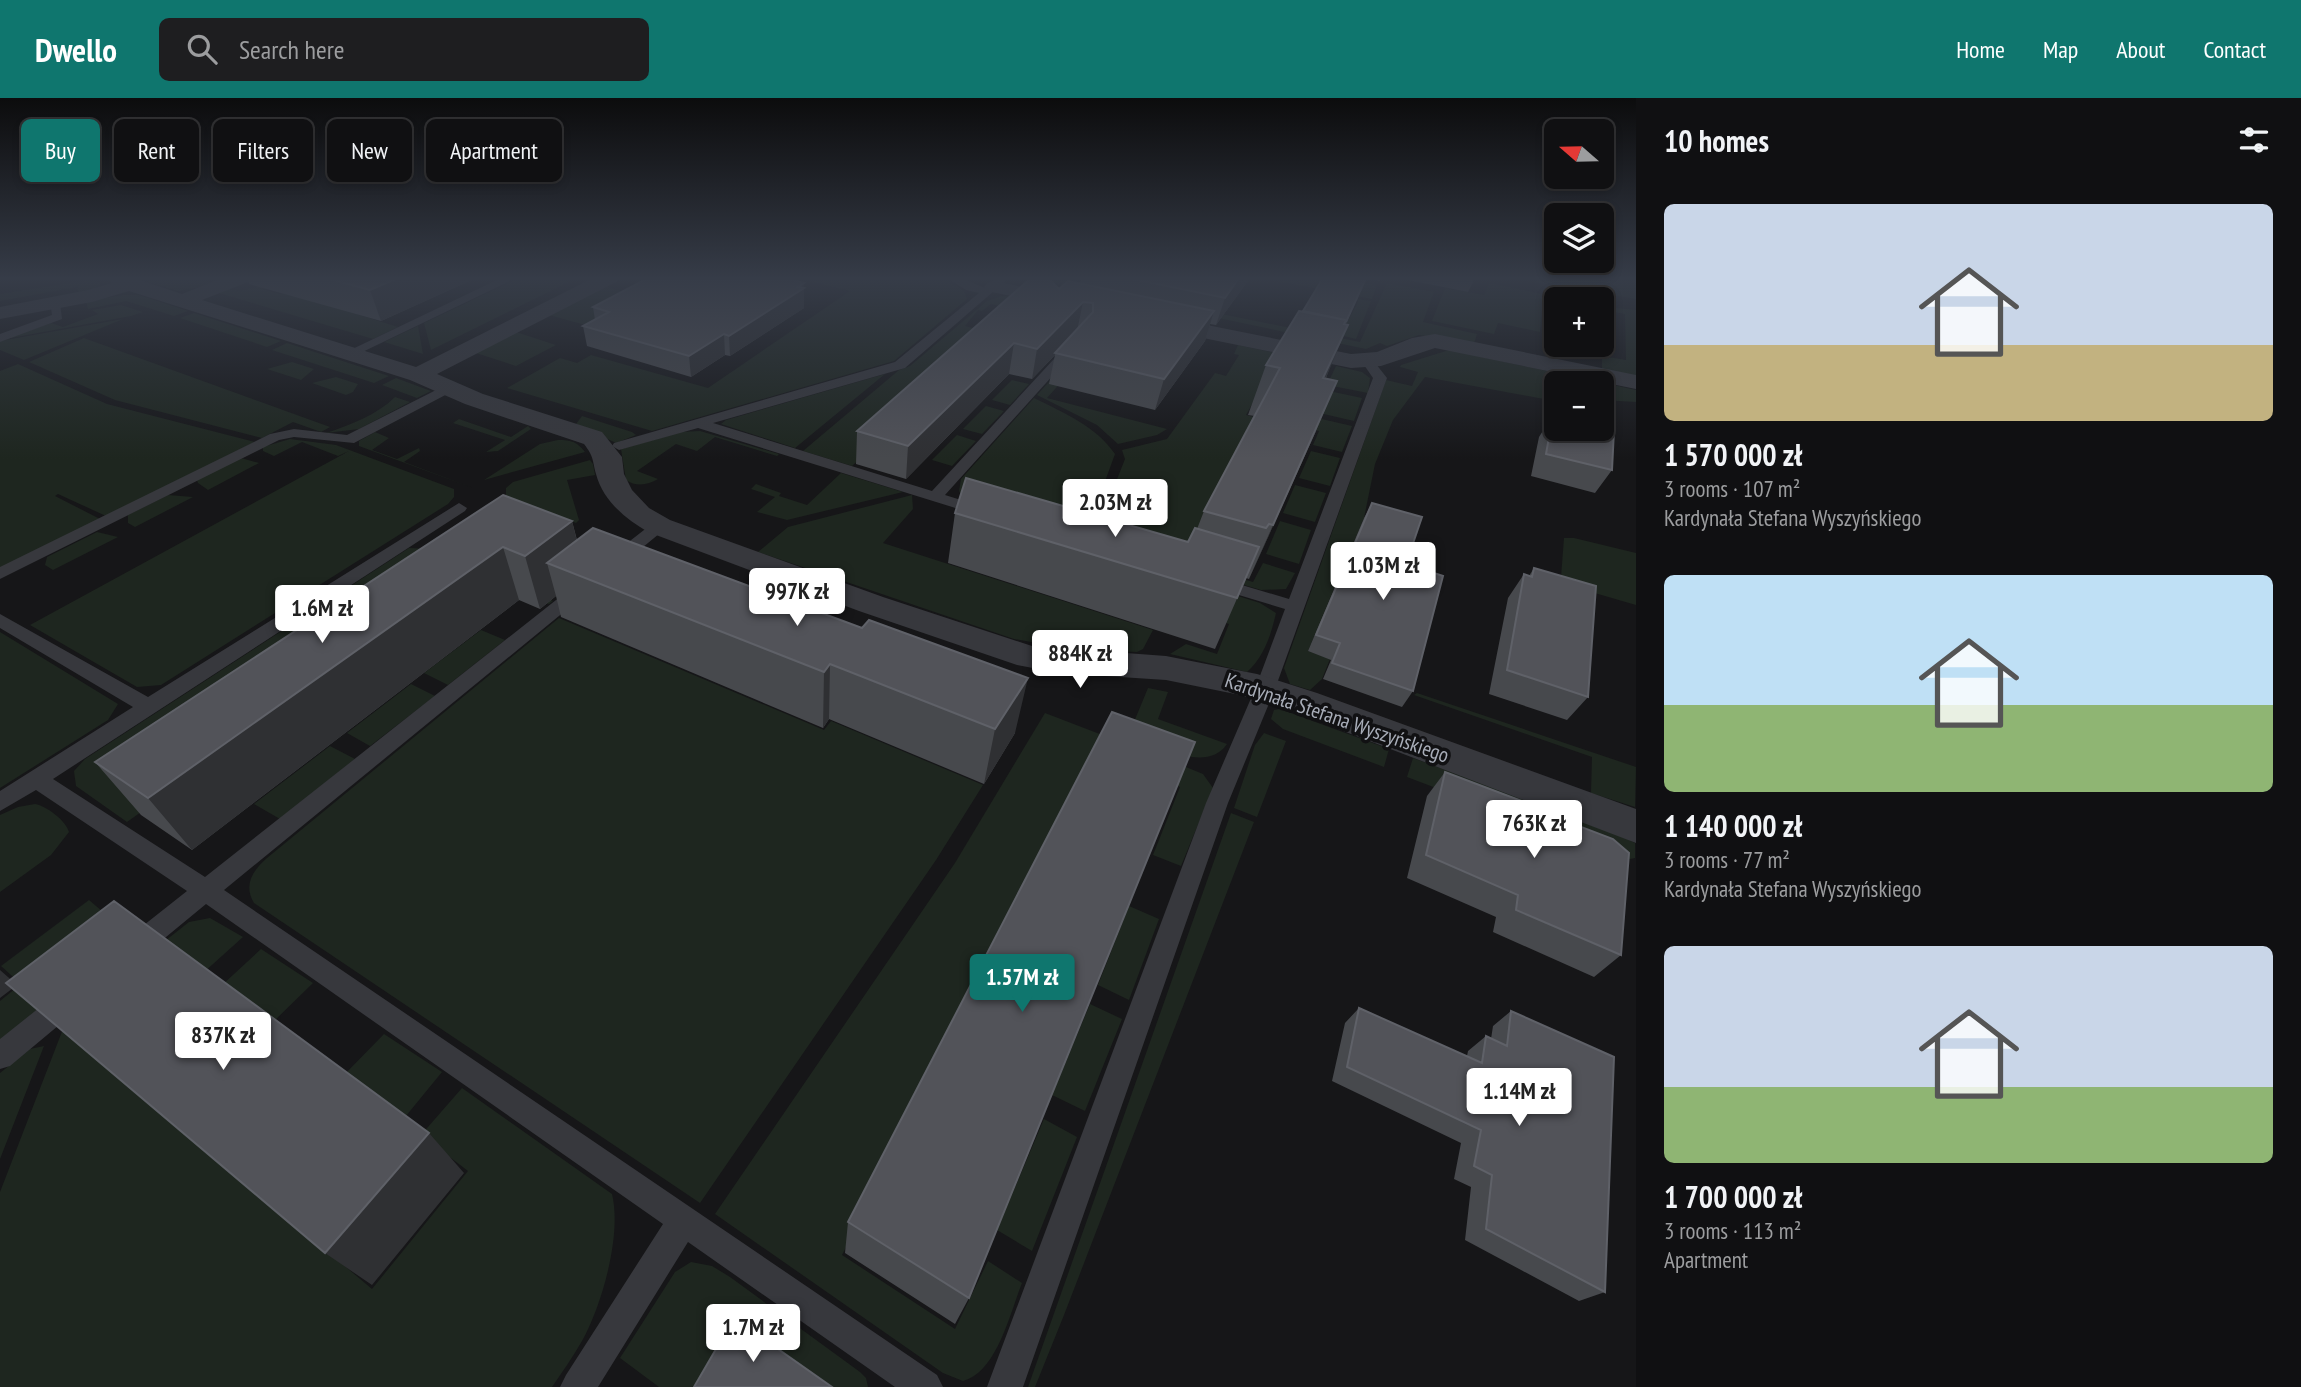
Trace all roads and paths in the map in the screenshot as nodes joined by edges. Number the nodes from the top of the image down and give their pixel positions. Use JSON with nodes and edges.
{"nodes":[{"id":1,"x":298,"y":338,"type":"edge"},
{"id":2,"x":382,"y":338,"type":"edge"},
{"id":3,"x":506,"y":338,"type":"edge"},
{"id":4,"x":932,"y":338,"type":"edge"},
{"id":5,"x":1080,"y":338,"type":"edge"},
{"id":6,"x":1234,"y":338,"type":"edge"},
{"id":7,"x":348,"y":354,"type":"junction"},
{"id":8,"x":1368,"y":362,"type":"junction"},
{"id":9,"x":433,"y":381,"type":"junction"},
{"id":10,"x":1636,"y":382,"type":"edge"},
{"id":11,"x":698,"y":424,"type":"junction"},
{"id":12,"x":619,"y":446,"type":"dead end"},
{"id":13,"x":935,"y":497,"type":"junction"},
{"id":14,"x":459,"y":508,"type":"dead end"},
{"id":15,"x":1002,"y":517,"type":"edge"},
{"id":16,"x":659,"y":526,"type":"junction"},
{"id":17,"x":0,"y":574,"type":"edge"},
{"id":18,"x":1198,"y":577,"type":"edge"},
{"id":19,"x":1294,"y":606,"type":"junction"},
{"id":20,"x":0,"y":620,"type":"edge"},
{"id":21,"x":1265,"y":689,"type":"junction"},
{"id":22,"x":147,"y":705,"type":"junction"},
{"id":23,"x":36,"y":779,"type":"junction"},
{"id":24,"x":0,"y":802,"type":"edge"},
{"id":25,"x":1636,"y":826,"type":"edge"},
{"id":26,"x":206,"y":891,"type":"junction"},
{"id":27,"x":118,"y":961,"type":"edge"},
{"id":28,"x":88,"y":986,"type":"edge"},
{"id":29,"x":0,"y":1056,"type":"edge"},
{"id":30,"x":684,"y":1220,"type":"junction"},
{"id":31,"x":579,"y":1387,"type":"edge"},
{"id":32,"x":925,"y":1387,"type":"edge"},
{"id":33,"x":1005,"y":1387,"type":"edge"}],
"edges":[{"from":1,"to":7,"type":"street","name":"Kardynała Stefana Wyszyńskiego"},
{"from":2,"to":7,"type":"lane"},
{"from":3,"to":9,"type":"street"},
{"from":4,"to":11,"type":"lane"},
{"from":5,"to":13,"type":"lane"},
{"from":6,"to":8,"type":"street"},
{"from":7,"to":9,"type":"street","name":"Kardynała Stefana Wyszyńskiego"},
{"from":8,"to":10,"type":"street"},
{"from":8,"to":19,"type":"lane"},
{"from":9,"to":16,"type":"street","name":"Kardynała Stefana Wyszyńskiego"},
{"from":9,"to":17,"type":"lane"},
{"from":11,"to":12,"type":"lane"},
{"from":11,"to":13,"type":"lane"},
{"from":13,"to":15,"type":"lane"},
{"from":14,"to":22,"type":"lane"},
{"from":16,"to":21,"type":"street","name":"Kardynała Stefana Wyszyńskiego"},
{"from":16,"to":26,"type":"lane"},
{"from":18,"to":19,"type":"lane"},
{"from":19,"to":21,"type":"lane"},
{"from":20,"to":22,"type":"lane"},
{"from":21,"to":25,"type":"street","name":"Kardynała Stefana Wyszyńskiego"},
{"from":21,"to":33,"type":"lane"},
{"from":22,"to":23,"type":"lane"},
{"from":23,"to":24,"type":"lane"},
{"from":23,"to":26,"type":"lane"},
{"from":26,"to":27,"type":"lane"},
{"from":26,"to":30,"type":"lane"},
{"from":28,"to":29,"type":"lane"},
{"from":30,"to":31,"type":"lane"},
{"from":30,"to":32,"type":"lane"}]}
